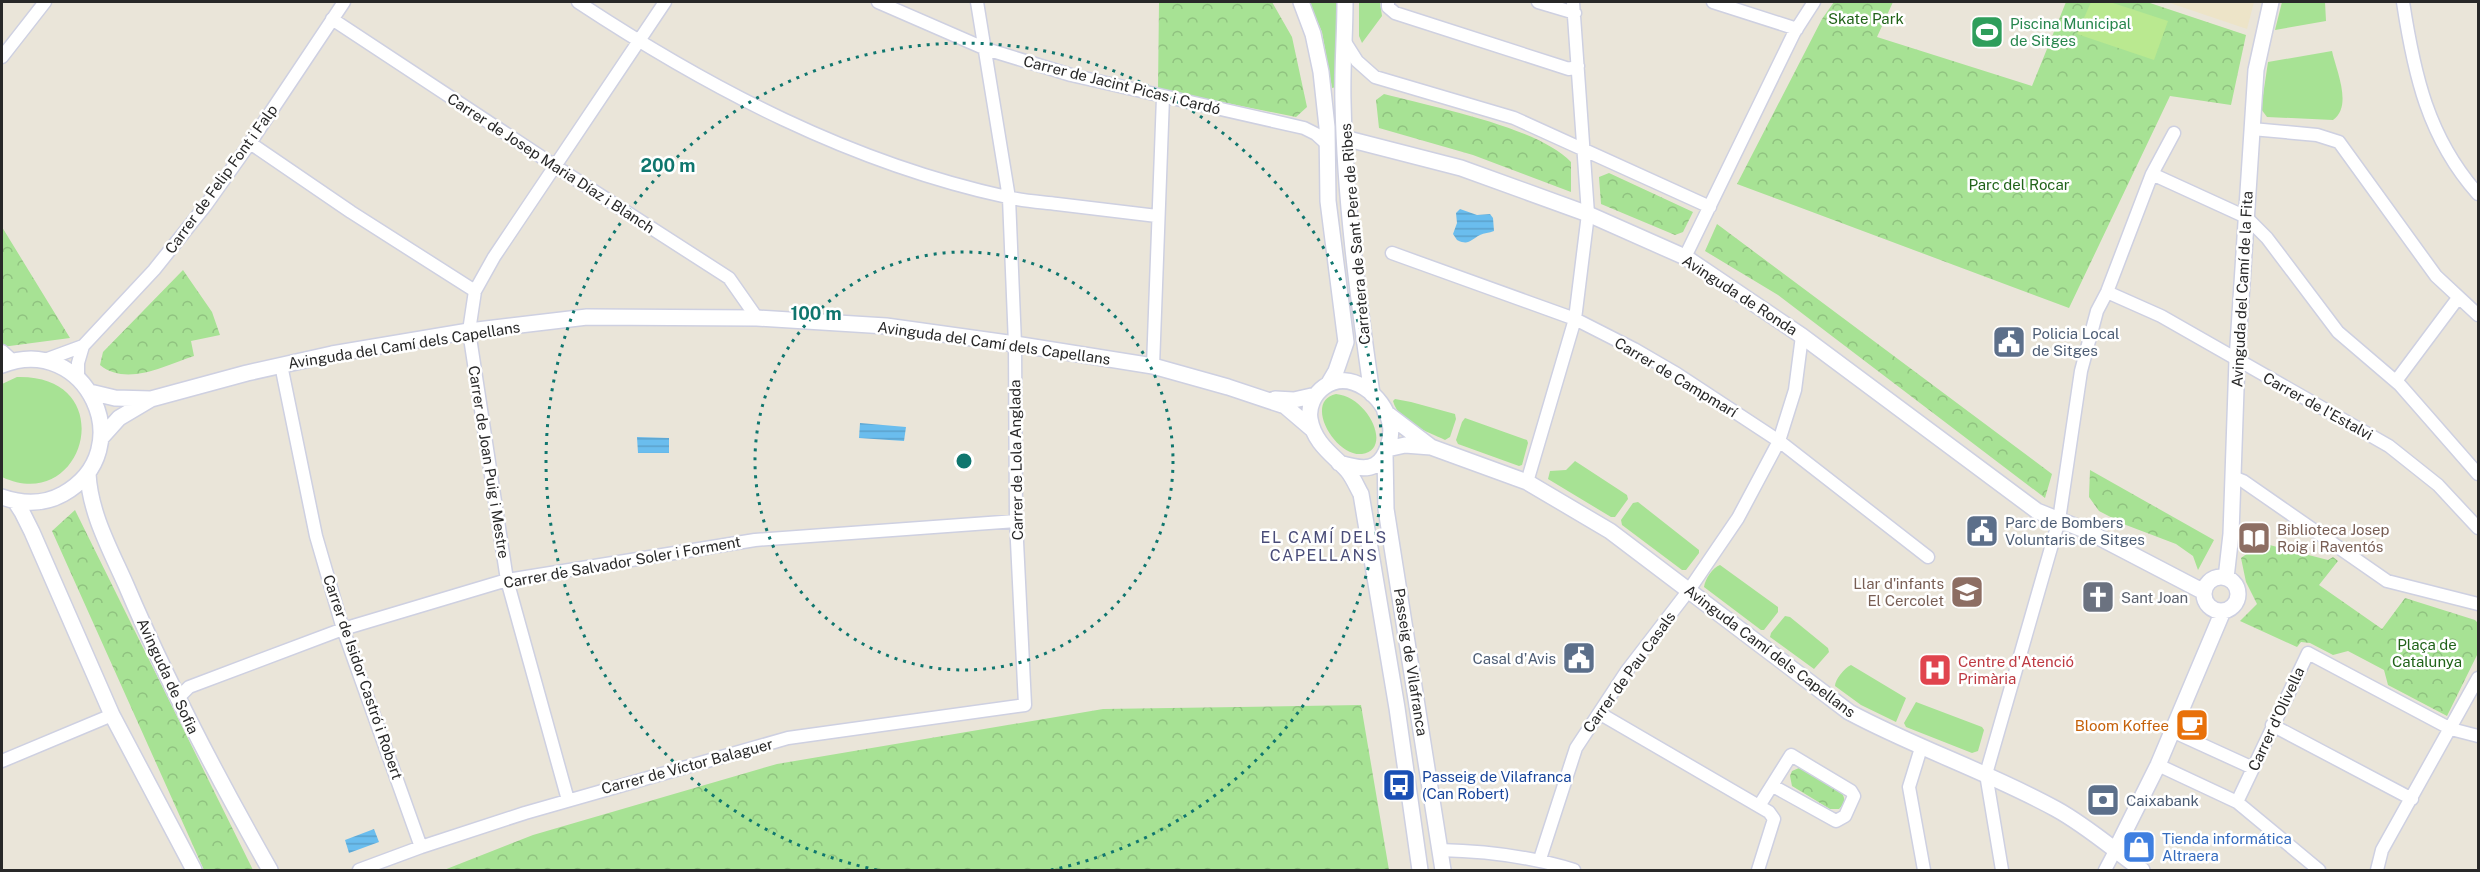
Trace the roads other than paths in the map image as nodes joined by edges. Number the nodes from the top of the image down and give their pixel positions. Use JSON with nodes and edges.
{"nodes":[{"id":1,"x":45,"y":2,"type":"edge"},
{"id":2,"x":344,"y":2,"type":"edge"},
{"id":3,"x":578,"y":2,"type":"edge"},
{"id":4,"x":665,"y":2,"type":"edge"},
{"id":5,"x":878,"y":2,"type":"edge"},
{"id":6,"x":977,"y":2,"type":"edge"},
{"id":7,"x":1296,"y":2,"type":"edge"},
{"id":8,"x":1345,"y":2,"type":"edge"},
{"id":9,"x":1388,"y":2,"type":"edge"},
{"id":10,"x":1538,"y":2,"type":"edge"},
{"id":11,"x":1713,"y":2,"type":"edge"},
{"id":12,"x":1814,"y":2,"type":"edge"},
{"id":13,"x":2271,"y":2,"type":"edge"},
{"id":14,"x":2403,"y":2,"type":"edge"},
{"id":15,"x":1574,"y":7,"type":"edge"},
{"id":16,"x":1304,"y":9,"type":"edge"},
{"id":17,"x":332,"y":19,"type":"junction"},
{"id":18,"x":1797,"y":28,"type":"junction"},
{"id":19,"x":638,"y":42,"type":"junction"},
{"id":20,"x":1345,"y":42,"type":"junction"},
{"id":21,"x":986,"y":49,"type":"junction"},
{"id":22,"x":2,"y":57,"type":"edge"},
{"id":23,"x":1578,"y":66,"type":"junction"},
{"id":24,"x":1163,"y":97,"type":"junction"},
{"id":25,"x":1325,"y":110,"type":"junction"},
{"id":26,"x":1304,"y":128,"type":"junction"},
{"id":27,"x":2252,"y":129,"type":"junction"},
{"id":28,"x":2174,"y":133,"type":"dead end"},
{"id":29,"x":1345,"y":141,"type":"junction"},
{"id":30,"x":250,"y":143,"type":"junction"},
{"id":31,"x":1328,"y":145,"type":"junction"},
{"id":32,"x":1582,"y":150,"type":"junction"},
{"id":33,"x":555,"y":166,"type":"junction"},
{"id":34,"x":2152,"y":174,"type":"junction"},
{"id":35,"x":2478,"y":194,"type":"edge"},
{"id":36,"x":1009,"y":198,"type":"junction"},
{"id":37,"x":1710,"y":207,"type":"junction"},
{"id":38,"x":1588,"y":214,"type":"junction"},
{"id":39,"x":1157,"y":216,"type":"junction"},
{"id":40,"x":2246,"y":217,"type":"junction"},
{"id":41,"x":1392,"y":253,"type":"dead end"},
{"id":42,"x":1685,"y":257,"type":"junction"},
{"id":43,"x":475,"y":291,"type":"junction"},
{"id":44,"x":2108,"y":292,"type":"junction"},
{"id":45,"x":2458,"y":298,"type":"junction"},
{"id":46,"x":2478,"y":315,"type":"edge"},
{"id":47,"x":757,"y":318,"type":"junction"},
{"id":48,"x":1575,"y":319,"type":"junction"},
{"id":49,"x":469,"y":331,"type":"junction"},
{"id":50,"x":1802,"y":336,"type":"junction"},
{"id":51,"x":1015,"y":344,"type":"junction"},
{"id":52,"x":83,"y":346,"type":"junction"},
{"id":53,"x":5,"y":359,"type":"edge"},
{"id":54,"x":45,"y":360,"type":"junction"},
{"id":55,"x":2237,"y":360,"type":"junction"},
{"id":56,"x":281,"y":365,"type":"junction"},
{"id":57,"x":1153,"y":366,"type":"junction"},
{"id":58,"x":78,"y":378,"type":"junction"},
{"id":59,"x":2396,"y":381,"type":"junction"},
{"id":60,"x":1329,"y":384,"type":"junction"},
{"id":61,"x":90,"y":392,"type":"junction"},
{"id":62,"x":1372,"y":394,"type":"junction"},
{"id":63,"x":1316,"y":395,"type":"junction"},
{"id":64,"x":1266,"y":398,"type":"junction"},
{"id":65,"x":151,"y":399,"type":"junction"},
{"id":66,"x":1385,"y":412,"type":"junction"},
{"id":67,"x":1312,"y":429,"type":"junction"},
{"id":68,"x":101,"y":438,"type":"junction"},
{"id":69,"x":1779,"y":441,"type":"junction"},
{"id":70,"x":1431,"y":447,"type":"junction"},
{"id":71,"x":1386,"y":451,"type":"junction"},
{"id":72,"x":1339,"y":463,"type":"junction"},
{"id":73,"x":88,"y":474,"type":"junction"},
{"id":74,"x":2478,"y":474,"type":"edge"},
{"id":75,"x":2233,"y":477,"type":"junction"},
{"id":76,"x":1527,"y":482,"type":"junction"},
{"id":77,"x":8,"y":499,"type":"edge"},
{"id":78,"x":2059,"y":520,"type":"junction"},
{"id":79,"x":1016,"y":521,"type":"junction"},
{"id":80,"x":2478,"y":528,"type":"edge"},
{"id":81,"x":1928,"y":556,"type":"dead end"},
{"id":82,"x":2226,"y":578,"type":"junction"},
{"id":83,"x":507,"y":580,"type":"junction"},
{"id":84,"x":1689,"y":590,"type":"junction"},
{"id":85,"x":2204,"y":592,"type":"junction"},
{"id":86,"x":2478,"y":604,"type":"edge"},
{"id":87,"x":2223,"y":611,"type":"junction"},
{"id":88,"x":343,"y":629,"type":"junction"},
{"id":89,"x":2478,"y":678,"type":"edge"},
{"id":90,"x":177,"y":699,"type":"junction"},
{"id":91,"x":1025,"y":705,"type":"joint"},
{"id":92,"x":1599,"y":713,"type":"junction"},
{"id":93,"x":112,"y":716,"type":"junction"},
{"id":94,"x":2272,"y":725,"type":"junction"},
{"id":95,"x":2451,"y":729,"type":"junction"},
{"id":96,"x":2172,"y":731,"type":"junction"},
{"id":97,"x":2478,"y":736,"type":"edge"},
{"id":98,"x":1921,"y":748,"type":"junction"},
{"id":99,"x":2,"y":761,"type":"edge"},
{"id":100,"x":2158,"y":765,"type":"junction"},
{"id":101,"x":2253,"y":768,"type":"junction"},
{"id":102,"x":1986,"y":774,"type":"junction"},
{"id":103,"x":1773,"y":786,"type":"junction"},
{"id":104,"x":2412,"y":799,"type":"junction"},
{"id":105,"x":568,"y":800,"type":"junction"},
{"id":106,"x":2237,"y":802,"type":"junction"},
{"id":107,"x":1759,"y":806,"type":"junction"},
{"id":108,"x":421,"y":847,"type":"junction"},
{"id":109,"x":1440,"y":850,"type":"junction"},
{"id":110,"x":2115,"y":850,"type":"junction"},
{"id":111,"x":1540,"y":859,"type":"junction"},
{"id":112,"x":194,"y":870,"type":"edge"},
{"id":113,"x":270,"y":870,"type":"edge"},
{"id":114,"x":359,"y":870,"type":"edge"},
{"id":115,"x":1420,"y":870,"type":"edge"},
{"id":116,"x":1443,"y":870,"type":"edge"},
{"id":117,"x":1574,"y":870,"type":"edge"},
{"id":118,"x":1758,"y":870,"type":"edge"},
{"id":119,"x":1924,"y":870,"type":"edge"},
{"id":120,"x":2002,"y":870,"type":"edge"},
{"id":121,"x":2105,"y":870,"type":"edge"},
{"id":122,"x":2142,"y":870,"type":"edge"},
{"id":123,"x":2319,"y":870,"type":"edge"},
{"id":124,"x":2378,"y":870,"type":"edge"}],
"edges":[{"from":1,"to":22,"type":"street"},
{"from":2,"to":17,"type":"street","name":"Carrer de Felip Font i Falp"},
{"from":3,"to":19,"type":"street"},
{"from":4,"to":19,"type":"street"},
{"from":5,"to":21,"type":"street","name":"Carrer de Jacint Picas i Cardó"},
{"from":6,"to":21,"type":"street","name":"Carrer de Lola Anglada"},
{"from":7,"to":16,"type":"street","name":"Carretera de Sant Pere de Ribes"},
{"from":8,"to":20,"type":"street","name":"Carretera de Sant Pere de Ribes"},
{"from":9,"to":23,"type":"street"},
{"from":10,"to":15,"type":"street"},
{"from":11,"to":18,"type":"street"},
{"from":12,"to":18,"type":"street"},
{"from":13,"to":27,"type":"street","name":"Avinguda del Camí de la Fita"},
{"from":14,"to":35,"type":"street"},
{"from":15,"to":23,"type":"street"},
{"from":16,"to":25,"type":"street","name":"Carretera de Sant Pere de Ribes"},
{"from":17,"to":30,"type":"street","name":"Carrer de Felip Font i Falp"},
{"from":17,"to":33,"type":"street","name":"Carrer de Josep Maria Díaz i Blanch"},
{"from":18,"to":37,"type":"street"},
{"from":19,"to":33,"type":"street"},
{"from":19,"to":36,"type":"street"},
{"from":20,"to":29,"type":"street","name":"Carretera de Sant Pere de Ribes"},
{"from":20,"to":32,"type":"street"},
{"from":21,"to":24,"type":"street","name":"Carrer de Jacint Picas i Cardó"},
{"from":21,"to":36,"type":"street","name":"Carrer de Lola Anglada"},
{"from":23,"to":32,"type":"street"},
{"from":24,"to":26,"type":"street","name":"Carrer de Jacint Picas i Cardó"},
{"from":24,"to":39,"type":"street"},
{"from":25,"to":26,"type":"street"},
{"from":25,"to":31,"type":"street","name":"Carretera de Sant Pere de Ribes"},
{"from":26,"to":31,"type":"street","name":"Carrer de Jacint Picas i Cardó"},
{"from":27,"to":40,"type":"street","name":"Avinguda del Camí de la Fita"},
{"from":27,"to":45,"type":"street"},
{"from":28,"to":34,"type":"street"},
{"from":29,"to":38,"type":"street","name":"Avinguda de Ronda"},
{"from":29,"to":62,"type":"street","name":"Carretera de Sant Pere de Ribes"},
{"from":30,"to":43,"type":"street"},
{"from":30,"to":52,"type":"street","name":"Carrer de Felip Font i Falp"},
{"from":31,"to":60,"type":"street","name":"Carretera de Sant Pere de Ribes"},
{"from":32,"to":37,"type":"street"},
{"from":32,"to":38,"type":"street"},
{"from":33,"to":43,"type":"street"},
{"from":33,"to":47,"type":"street","name":"Carrer de Josep Maria Díaz i Blanch"},
{"from":34,"to":40,"type":"street"},
{"from":34,"to":44,"type":"street"},
{"from":36,"to":39,"type":"street"},
{"from":36,"to":51,"type":"street","name":"Carrer de Lola Anglada"},
{"from":37,"to":42,"type":"street"},
{"from":38,"to":42,"type":"street","name":"Avinguda de Ronda"},
{"from":38,"to":48,"type":"street"},
{"from":39,"to":57,"type":"street"},
{"from":40,"to":55,"type":"street","name":"Avinguda del Camí de la Fita"},
{"from":40,"to":59,"type":"street"},
{"from":41,"to":48,"type":"street","name":"Carrer de Campmarí"},
{"from":42,"to":50,"type":"street","name":"Avinguda de Ronda"},
{"from":43,"to":49,"type":"street","name":"Carrer de Joan Puig i Mestre"},
{"from":44,"to":55,"type":"street","name":"Carrer de l'Estalvi"},
{"from":44,"to":78,"type":"street"},
{"from":45,"to":46,"type":"street"},
{"from":45,"to":59,"type":"street"},
{"from":47,"to":49,"type":"street","name":"Avinguda del Camí dels Capellans"},
{"from":47,"to":51,"type":"street","name":"Avinguda del Camí dels Capellans"},
{"from":48,"to":69,"type":"street","name":"Carrer de Campmarí"},
{"from":48,"to":76,"type":"street"},
{"from":49,"to":56,"type":"street","name":"Avinguda del Camí dels Capellans"},
{"from":49,"to":83,"type":"street","name":"Carrer de Joan Puig i Mestre"},
{"from":50,"to":69,"type":"street","name":"Carrer de Pau Casals"},
{"from":50,"to":78,"type":"street","name":"Avinguda de Ronda"},
{"from":51,"to":57,"type":"street","name":"Avinguda del Camí dels Capellans"},
{"from":51,"to":79,"type":"street","name":"Carrer de Lola Anglada"},
{"from":52,"to":54,"type":"street","name":"Carrer de Felip Font i Falp"},
{"from":52,"to":58,"type":"street"},
{"from":53,"to":54,"type":"street"},
{"from":54,"to":58,"type":"street"},
{"from":55,"to":75,"type":"street","name":"Avinguda del Camí de la Fita"},
{"from":55,"to":80,"type":"street","name":"Carrer de l'Estalvi"},
{"from":56,"to":65,"type":"street","name":"Avinguda del Camí dels Capellans"},
{"from":56,"to":88,"type":"street","name":"Carrer de Isidor Castró i Robert"},
{"from":57,"to":64,"type":"street","name":"Avinguda del Camí dels Capellans"},
{"from":58,"to":61,"type":"street"},
{"from":59,"to":74,"type":"street"},
{"from":60,"to":62,"type":"street"},
{"from":60,"to":63,"type":"street"},
{"from":61,"to":65,"type":"street","name":"Avinguda del Camí dels Capellans"},
{"from":61,"to":68,"type":"street"},
{"from":62,"to":66,"type":"street"},
{"from":63,"to":64,"type":"street","name":"Avinguda del Camí dels Capellans"},
{"from":63,"to":67,"type":"street"},
{"from":64,"to":67,"type":"street","name":"Avinguda del Camí dels Capellans"},
{"from":65,"to":68,"type":"street","name":"Avinguda del Camí dels Capellans"},
{"from":66,"to":70,"type":"street","name":"Avinguda Camí dels Capellans"},
{"from":66,"to":71,"type":"street"},
{"from":67,"to":72,"type":"street"},
{"from":68,"to":73,"type":"street"},
{"from":69,"to":81,"type":"street","name":"Carrer de Campmarí"},
{"from":69,"to":84,"type":"street","name":"Carrer de Pau Casals"},
{"from":70,"to":71,"type":"street","name":"Avinguda Camí dels Capellans"},
{"from":70,"to":76,"type":"street","name":"Avinguda Camí dels Capellans"},
{"from":71,"to":72,"type":"street"},
{"from":71,"to":109,"type":"street","name":"Passeig de Vilafranca"},
{"from":72,"to":115,"type":"street","name":"Passeig de Vilafranca"},
{"from":73,"to":77,"type":"street"},
{"from":73,"to":90,"type":"street","name":"Avinguda de Sofia"},
{"from":75,"to":82,"type":"street","name":"Avinguda del Camí de la Fita"},
{"from":75,"to":86,"type":"street"},
{"from":76,"to":84,"type":"street","name":"Avinguda Camí dels Capellans"},
{"from":77,"to":93,"type":"street"},
{"from":78,"to":85,"type":"street","name":"Avinguda de Ronda"},
{"from":78,"to":102,"type":"street"},
{"from":79,"to":83,"type":"street","name":"Carrer de Salvador Soler i Forment"},
{"from":79,"to":91,"type":"street","name":"Carrer de Lola Anglada"},
{"from":82,"to":85,"type":"street"},
{"from":82,"to":87,"type":"street"},
{"from":83,"to":88,"type":"street","name":"Carrer de Salvador Soler i Forment"},
{"from":83,"to":105,"type":"street","name":"Carrer de Joan Puig i Mestre"},
{"from":84,"to":92,"type":"street","name":"Carrer de Pau Casals"},
{"from":84,"to":98,"type":"street","name":"Avinguda Camí dels Capellans"},
{"from":85,"to":87,"type":"street"},
{"from":87,"to":96,"type":"street"},
{"from":88,"to":90,"type":"street","name":"Carrer de Salvador Soler i Forment"},
{"from":88,"to":108,"type":"street","name":"Carrer de Isidor Castró i Robert"},
{"from":89,"to":95,"type":"street"},
{"from":90,"to":113,"type":"street","name":"Avinguda de Sofia"},
{"from":91,"to":105,"type":"street","name":"Carrer de Víctor Balaguer"},
{"from":92,"to":107,"type":"street"},
{"from":92,"to":111,"type":"street","name":"Carrer de Pau Casals"},
{"from":93,"to":99,"type":"street"},
{"from":93,"to":112,"type":"street"},
{"from":94,"to":95,"type":"street","name":"Carrer d'Olivella"},
{"from":94,"to":101,"type":"street","name":"Carrer d'Olivella"},
{"from":94,"to":104,"type":"street"},
{"from":95,"to":97,"type":"street"},
{"from":95,"to":104,"type":"street"},
{"from":96,"to":100,"type":"street"},
{"from":96,"to":101,"type":"street"},
{"from":98,"to":102,"type":"street","name":"Avinguda Camí dels Capellans"},
{"from":98,"to":119,"type":"street"},
{"from":100,"to":106,"type":"street"},
{"from":100,"to":110,"type":"street"},
{"from":101,"to":106,"type":"street","name":"Carrer d'Olivella"},
{"from":102,"to":110,"type":"street","name":"Avinguda Camí dels Capellans"},
{"from":102,"to":120,"type":"street"},
{"from":103,"to":103,"type":"street"},
{"from":103,"to":107,"type":"street"},
{"from":104,"to":124,"type":"street"},
{"from":105,"to":108,"type":"street","name":"Carrer de Víctor Balaguer"},
{"from":106,"to":123,"type":"street"},
{"from":107,"to":118,"type":"street"},
{"from":108,"to":114,"type":"street","name":"Carrer de Víctor Balaguer"},
{"from":109,"to":111,"type":"street"},
{"from":109,"to":116,"type":"street","name":"Passeig de Vilafranca"},
{"from":110,"to":121,"type":"street"},
{"from":110,"to":122,"type":"street","name":"Avinguda Camí dels Capellans"},
{"from":111,"to":117,"type":"street"}]}
